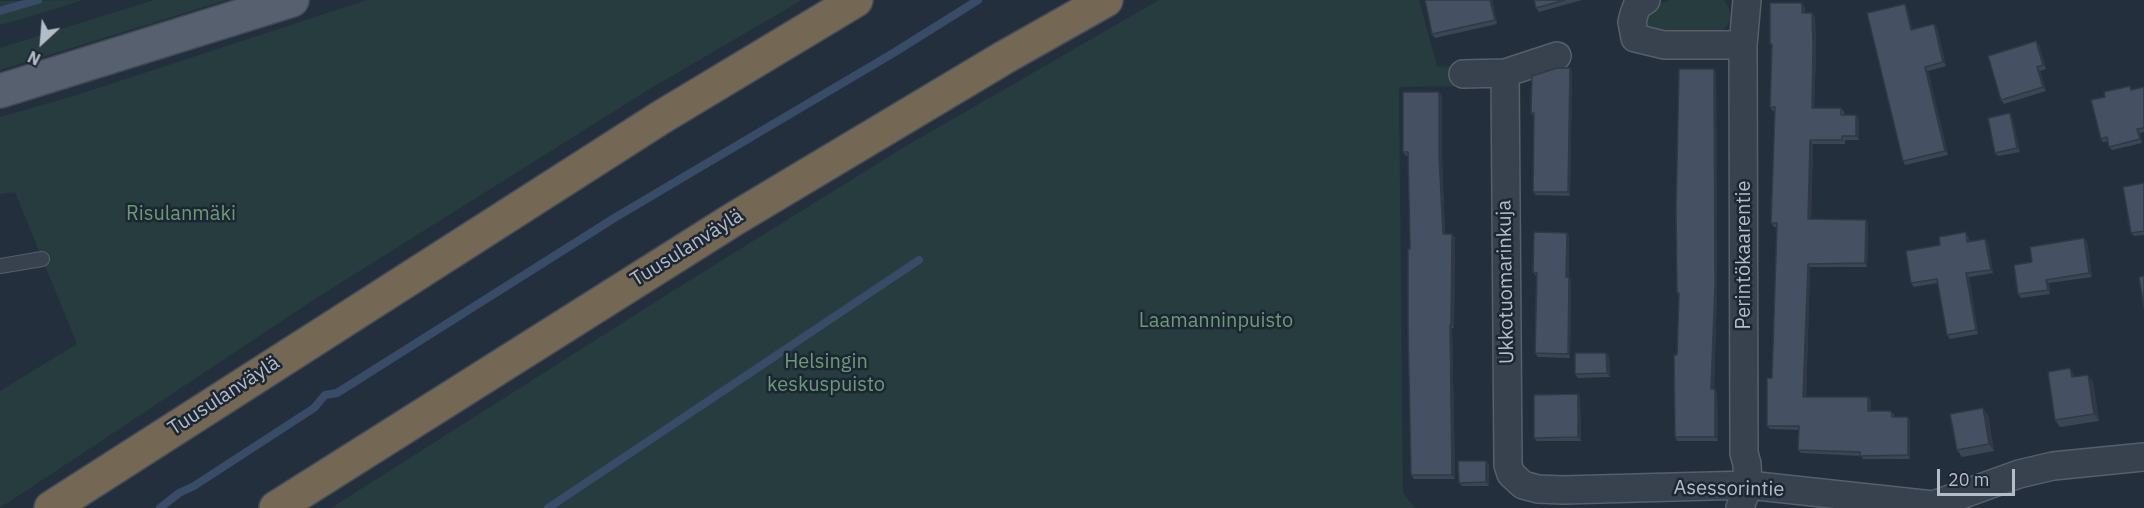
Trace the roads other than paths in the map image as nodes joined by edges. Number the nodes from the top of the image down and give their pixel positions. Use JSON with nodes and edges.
{"nodes":[{"id":1,"x":292,"y":0,"type":"edge"},
{"id":2,"x":856,"y":0,"type":"edge"},
{"id":3,"x":1106,"y":0,"type":"edge"},
{"id":4,"x":1646,"y":0,"type":"edge"},
{"id":5,"x":1747,"y":0,"type":"edge"},
{"id":6,"x":1743,"y":45,"type":"junction"},
{"id":7,"x":1557,"y":56,"type":"dead end"},
{"id":8,"x":1505,"y":73,"type":"junction"},
{"id":9,"x":1463,"y":74,"type":"dead end"},
{"id":10,"x":0,"y":91,"type":"edge"},
{"id":11,"x":42,"y":259,"type":"dead end"},
{"id":12,"x":0,"y":266,"type":"edge"},
{"id":13,"x":2144,"y":457,"type":"edge"},
{"id":14,"x":1523,"y":485,"type":"joint"},
{"id":15,"x":1744,"y":496,"type":"edge"},
{"id":16,"x":1933,"y":507,"type":"edge"},
{"id":17,"x":51,"y":508,"type":"edge"},
{"id":18,"x":276,"y":508,"type":"edge"}],
"edges":[{"from":1,"to":10,"type":"main road"},
{"from":2,"to":17,"type":"highway","name":"Tuusulanväylä"},
{"from":3,"to":18,"type":"highway","name":"Tuusulanväylä"},
{"from":4,"to":6,"type":"street"},
{"from":5,"to":6,"type":"street","name":"Perintökaarentie"},
{"from":6,"to":15,"type":"street","name":"Perintökaarentie"},
{"from":7,"to":8,"type":"street"},
{"from":8,"to":9,"type":"street"},
{"from":8,"to":14,"type":"street","name":"Ukkotuomarinkuja"},
{"from":11,"to":12,"type":"lane"},
{"from":13,"to":16,"type":"street","name":"Asessorintie"},
{"from":14,"to":15,"type":"street","name":"Asessorintie"},
{"from":15,"to":16,"type":"street","name":"Asessorintie"}]}
